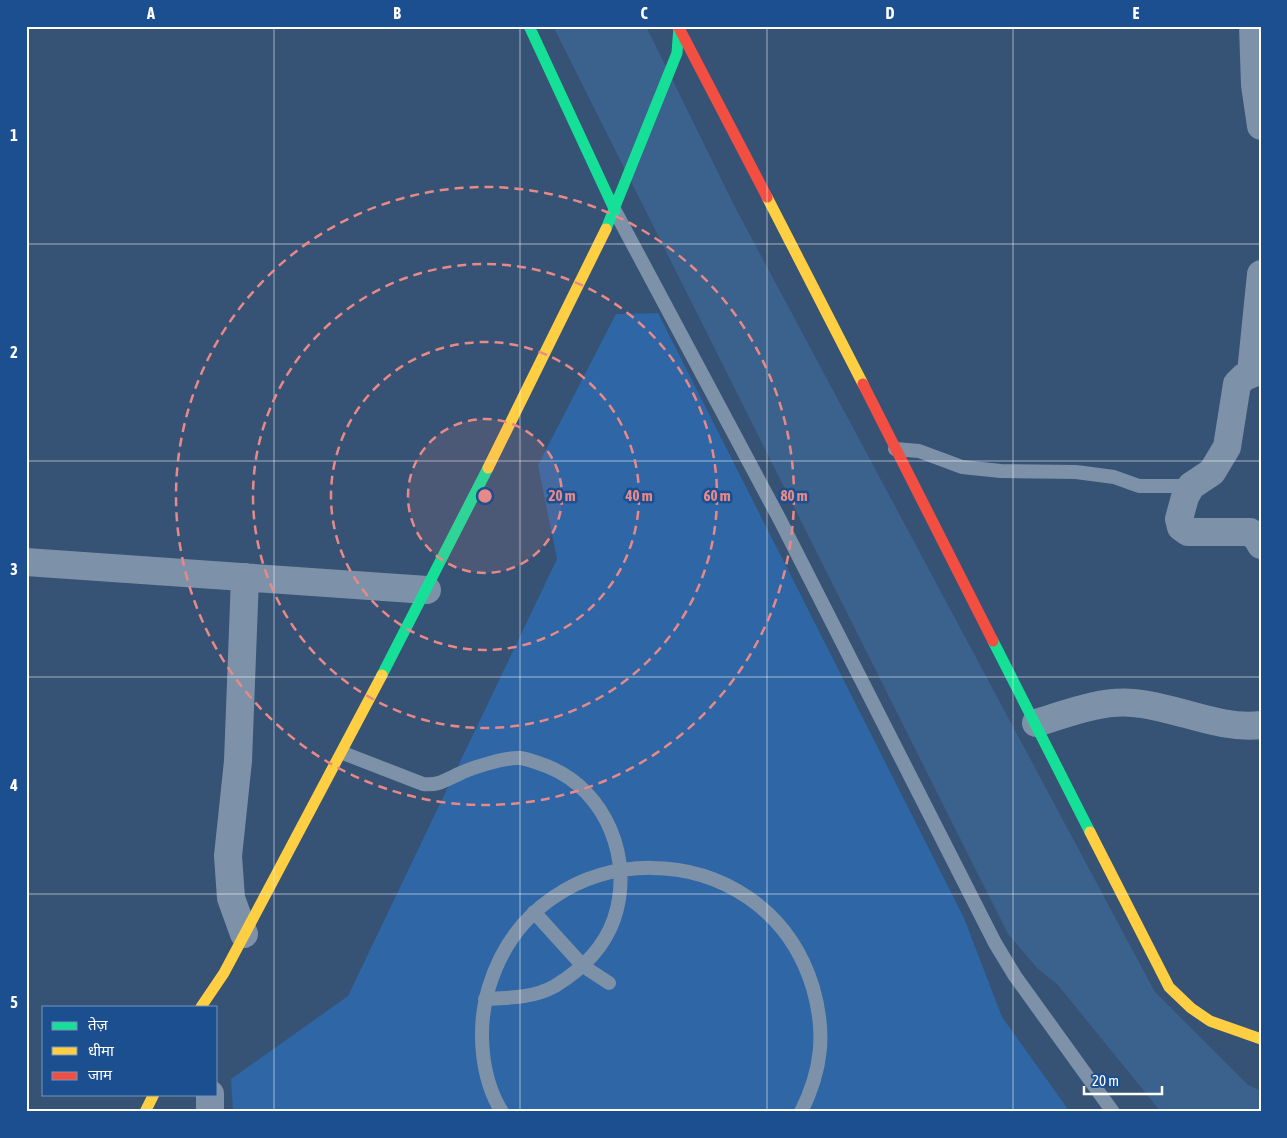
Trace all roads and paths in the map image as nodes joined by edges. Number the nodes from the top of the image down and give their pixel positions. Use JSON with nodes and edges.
{"nodes":[{"id":1,"x":529,"y":26,"type":"edge"},
{"id":2,"x":1253,"y":26,"type":"edge"},
{"id":3,"x":679,"y":27,"type":"edge"},
{"id":4,"x":1261,"y":126,"type":"edge"},
{"id":5,"x":615,"y":211,"type":"junction"},
{"id":6,"x":1261,"y":274,"type":"edge"},
{"id":7,"x":1256,"y":372,"type":"edge"},
{"id":8,"x":895,"y":449,"type":"junction"},
{"id":9,"x":1191,"y":486,"type":"junction"},
{"id":10,"x":1261,"y":545,"type":"edge"},
{"id":11,"x":26,"y":562,"type":"edge"},
{"id":12,"x":245,"y":577,"type":"junction"},
{"id":13,"x":427,"y":590,"type":"junction"},
{"id":14,"x":1036,"y":723,"type":"junction"},
{"id":15,"x":1261,"y":726,"type":"edge"},
{"id":16,"x":342,"y":753,"type":"junction"},
{"id":17,"x":621,"y":868,"type":"junction"},
{"id":18,"x":534,"y":912,"type":"junction"},
{"id":19,"x":244,"y":934,"type":"junction"},
{"id":20,"x":583,"y":966,"type":"junction"},
{"id":21,"x":609,"y":983,"type":"dead end"},
{"id":22,"x":485,"y":999,"type":"junction"},
{"id":23,"x":202,"y":1006,"type":"edge"},
{"id":24,"x":1261,"y":1039,"type":"edge"},
{"id":25,"x":153,"y":1096,"type":"edge"},
{"id":26,"x":210,"y":1096,"type":"edge"},
{"id":27,"x":145,"y":1112,"type":"edge"},
{"id":28,"x":210,"y":1112,"type":"edge"},
{"id":29,"x":502,"y":1112,"type":"edge"},
{"id":30,"x":801,"y":1112,"type":"edge"},
{"id":31,"x":1113,"y":1112,"type":"edge"}],
"edges":[{"from":1,"to":5,"type":"street"},
{"from":2,"to":4,"type":"street"},
{"from":3,"to":5,"type":"street"},
{"from":3,"to":8,"type":"street"},
{"from":5,"to":13,"type":"street"},
{"from":5,"to":31,"type":"lane"},
{"from":6,"to":7,"type":"street"},
{"from":7,"to":9,"type":"street"},
{"from":8,"to":9,"type":"lane"},
{"from":8,"to":14,"type":"street"},
{"from":9,"to":10,"type":"street"},
{"from":11,"to":12,"type":"street"},
{"from":12,"to":13,"type":"street"},
{"from":12,"to":19,"type":"street"},
{"from":13,"to":16,"type":"street"},
{"from":14,"to":15,"type":"street"},
{"from":14,"to":24,"type":"street"},
{"from":16,"to":17,"type":"lane"},
{"from":16,"to":19,"type":"street"},
{"from":17,"to":18,"type":"lane"},
{"from":17,"to":20,"type":"lane"},
{"from":17,"to":30,"type":"lane"},
{"from":18,"to":20,"type":"lane"},
{"from":18,"to":22,"type":"lane"},
{"from":19,"to":23,"type":"street"},
{"from":20,"to":21,"type":"lane"},
{"from":20,"to":22,"type":"lane"},
{"from":22,"to":29,"type":"lane"},
{"from":25,"to":27,"type":"street"},
{"from":26,"to":28,"type":"street"}]}
